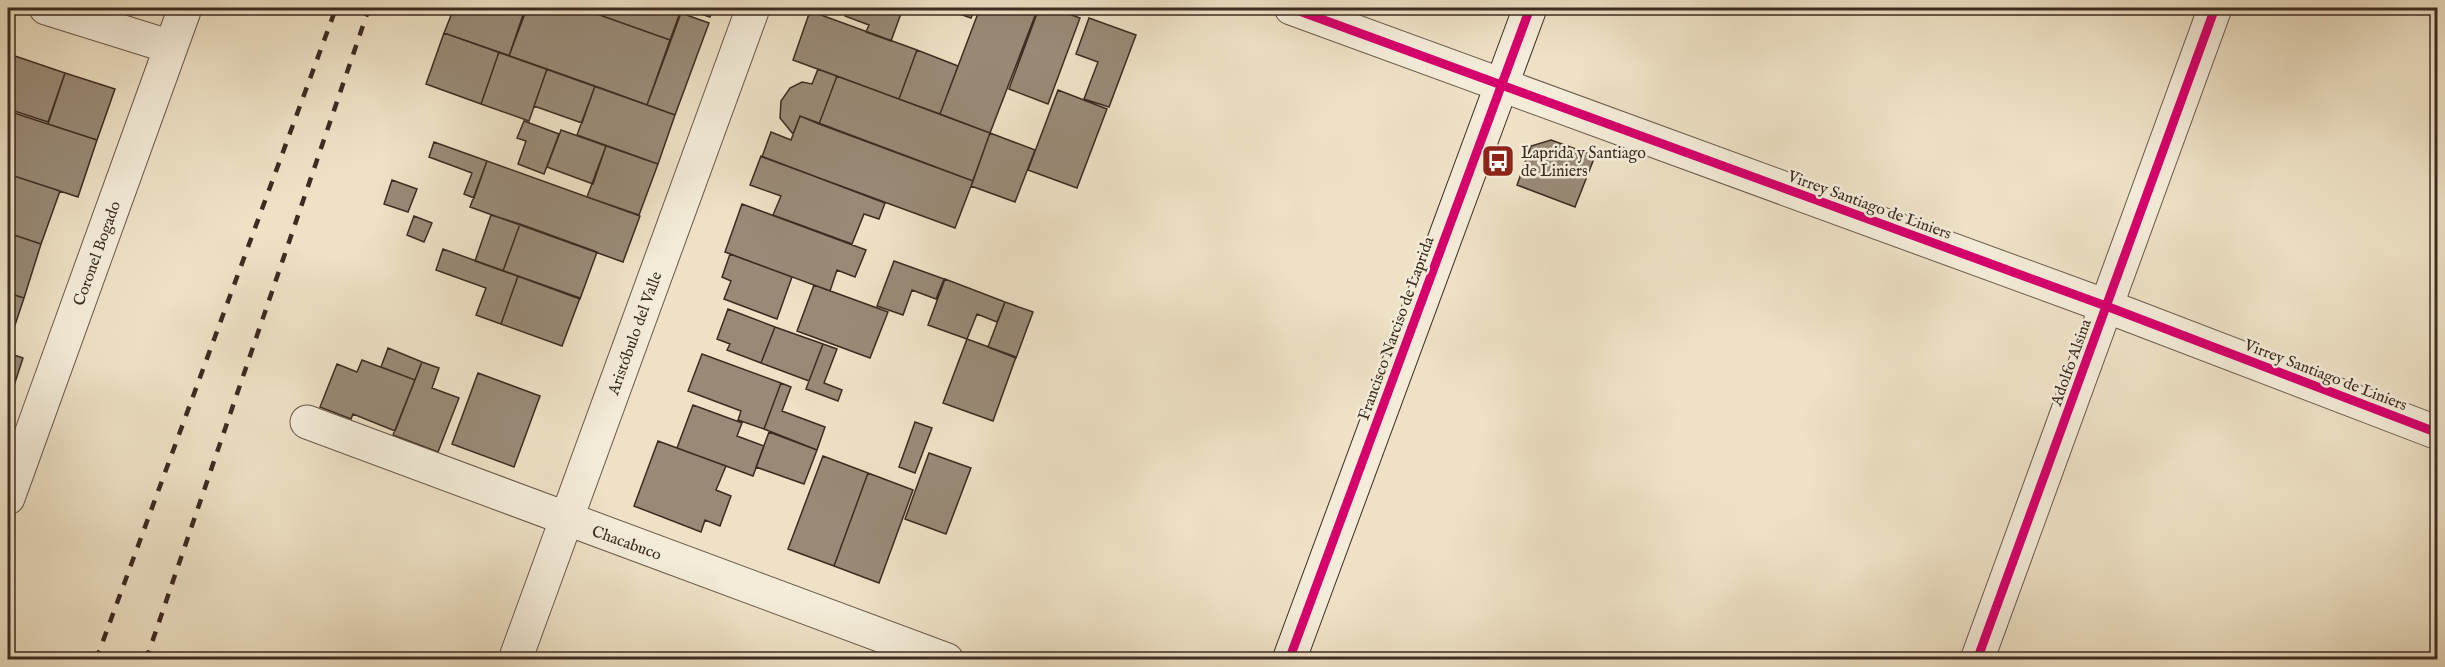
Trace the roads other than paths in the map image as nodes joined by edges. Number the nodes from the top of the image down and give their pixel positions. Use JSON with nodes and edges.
{"nodes":[{"id":1,"x":46,"y":8,"type":"edge"},
{"id":2,"x":185,"y":8,"type":"edge"},
{"id":3,"x":753,"y":8,"type":"edge"},
{"id":4,"x":1291,"y":8,"type":"edge"},
{"id":5,"x":1530,"y":8,"type":"edge"},
{"id":6,"x":2215,"y":8,"type":"edge"},
{"id":7,"x":171,"y":47,"type":"junction"},
{"id":8,"x":1500,"y":86,"type":"junction"},
{"id":9,"x":2106,"y":306,"type":"junction"},
{"id":10,"x":307,"y":422,"type":"dead end"},
{"id":11,"x":2438,"y":433,"type":"edge"},
{"id":12,"x":8,"y":498,"type":"edge"},
{"id":13,"x":566,"y":519,"type":"junction"},
{"id":14,"x":515,"y":660,"type":"edge"},
{"id":15,"x":947,"y":660,"type":"edge"},
{"id":16,"x":1289,"y":660,"type":"edge"},
{"id":17,"x":1977,"y":660,"type":"edge"}],
"edges":[{"from":1,"to":7,"type":"street"},
{"from":2,"to":7,"type":"street","name":"Coronel Bogado"},
{"from":3,"to":13,"type":"street","name":"Aristóbulo del Valle"},
{"from":4,"to":8,"type":"street","name":"Virrey Santiago de Liniers"},
{"from":5,"to":8,"type":"street","name":"Francisco Narciso de Laprida"},
{"from":6,"to":9,"type":"street","name":"Adolfo Alsina"},
{"from":7,"to":12,"type":"street","name":"Coronel Bogado"},
{"from":8,"to":9,"type":"street","name":"Virrey Santiago de Liniers"},
{"from":8,"to":16,"type":"street","name":"Francisco Narciso de Laprida"},
{"from":9,"to":11,"type":"street","name":"Virrey Santiago de Liniers"},
{"from":9,"to":17,"type":"street","name":"Adolfo Alsina"},
{"from":10,"to":13,"type":"street","name":"Chacabuco"},
{"from":13,"to":14,"type":"street","name":"Aristóbulo del Valle"},
{"from":13,"to":15,"type":"street","name":"Chacabuco"}]}
